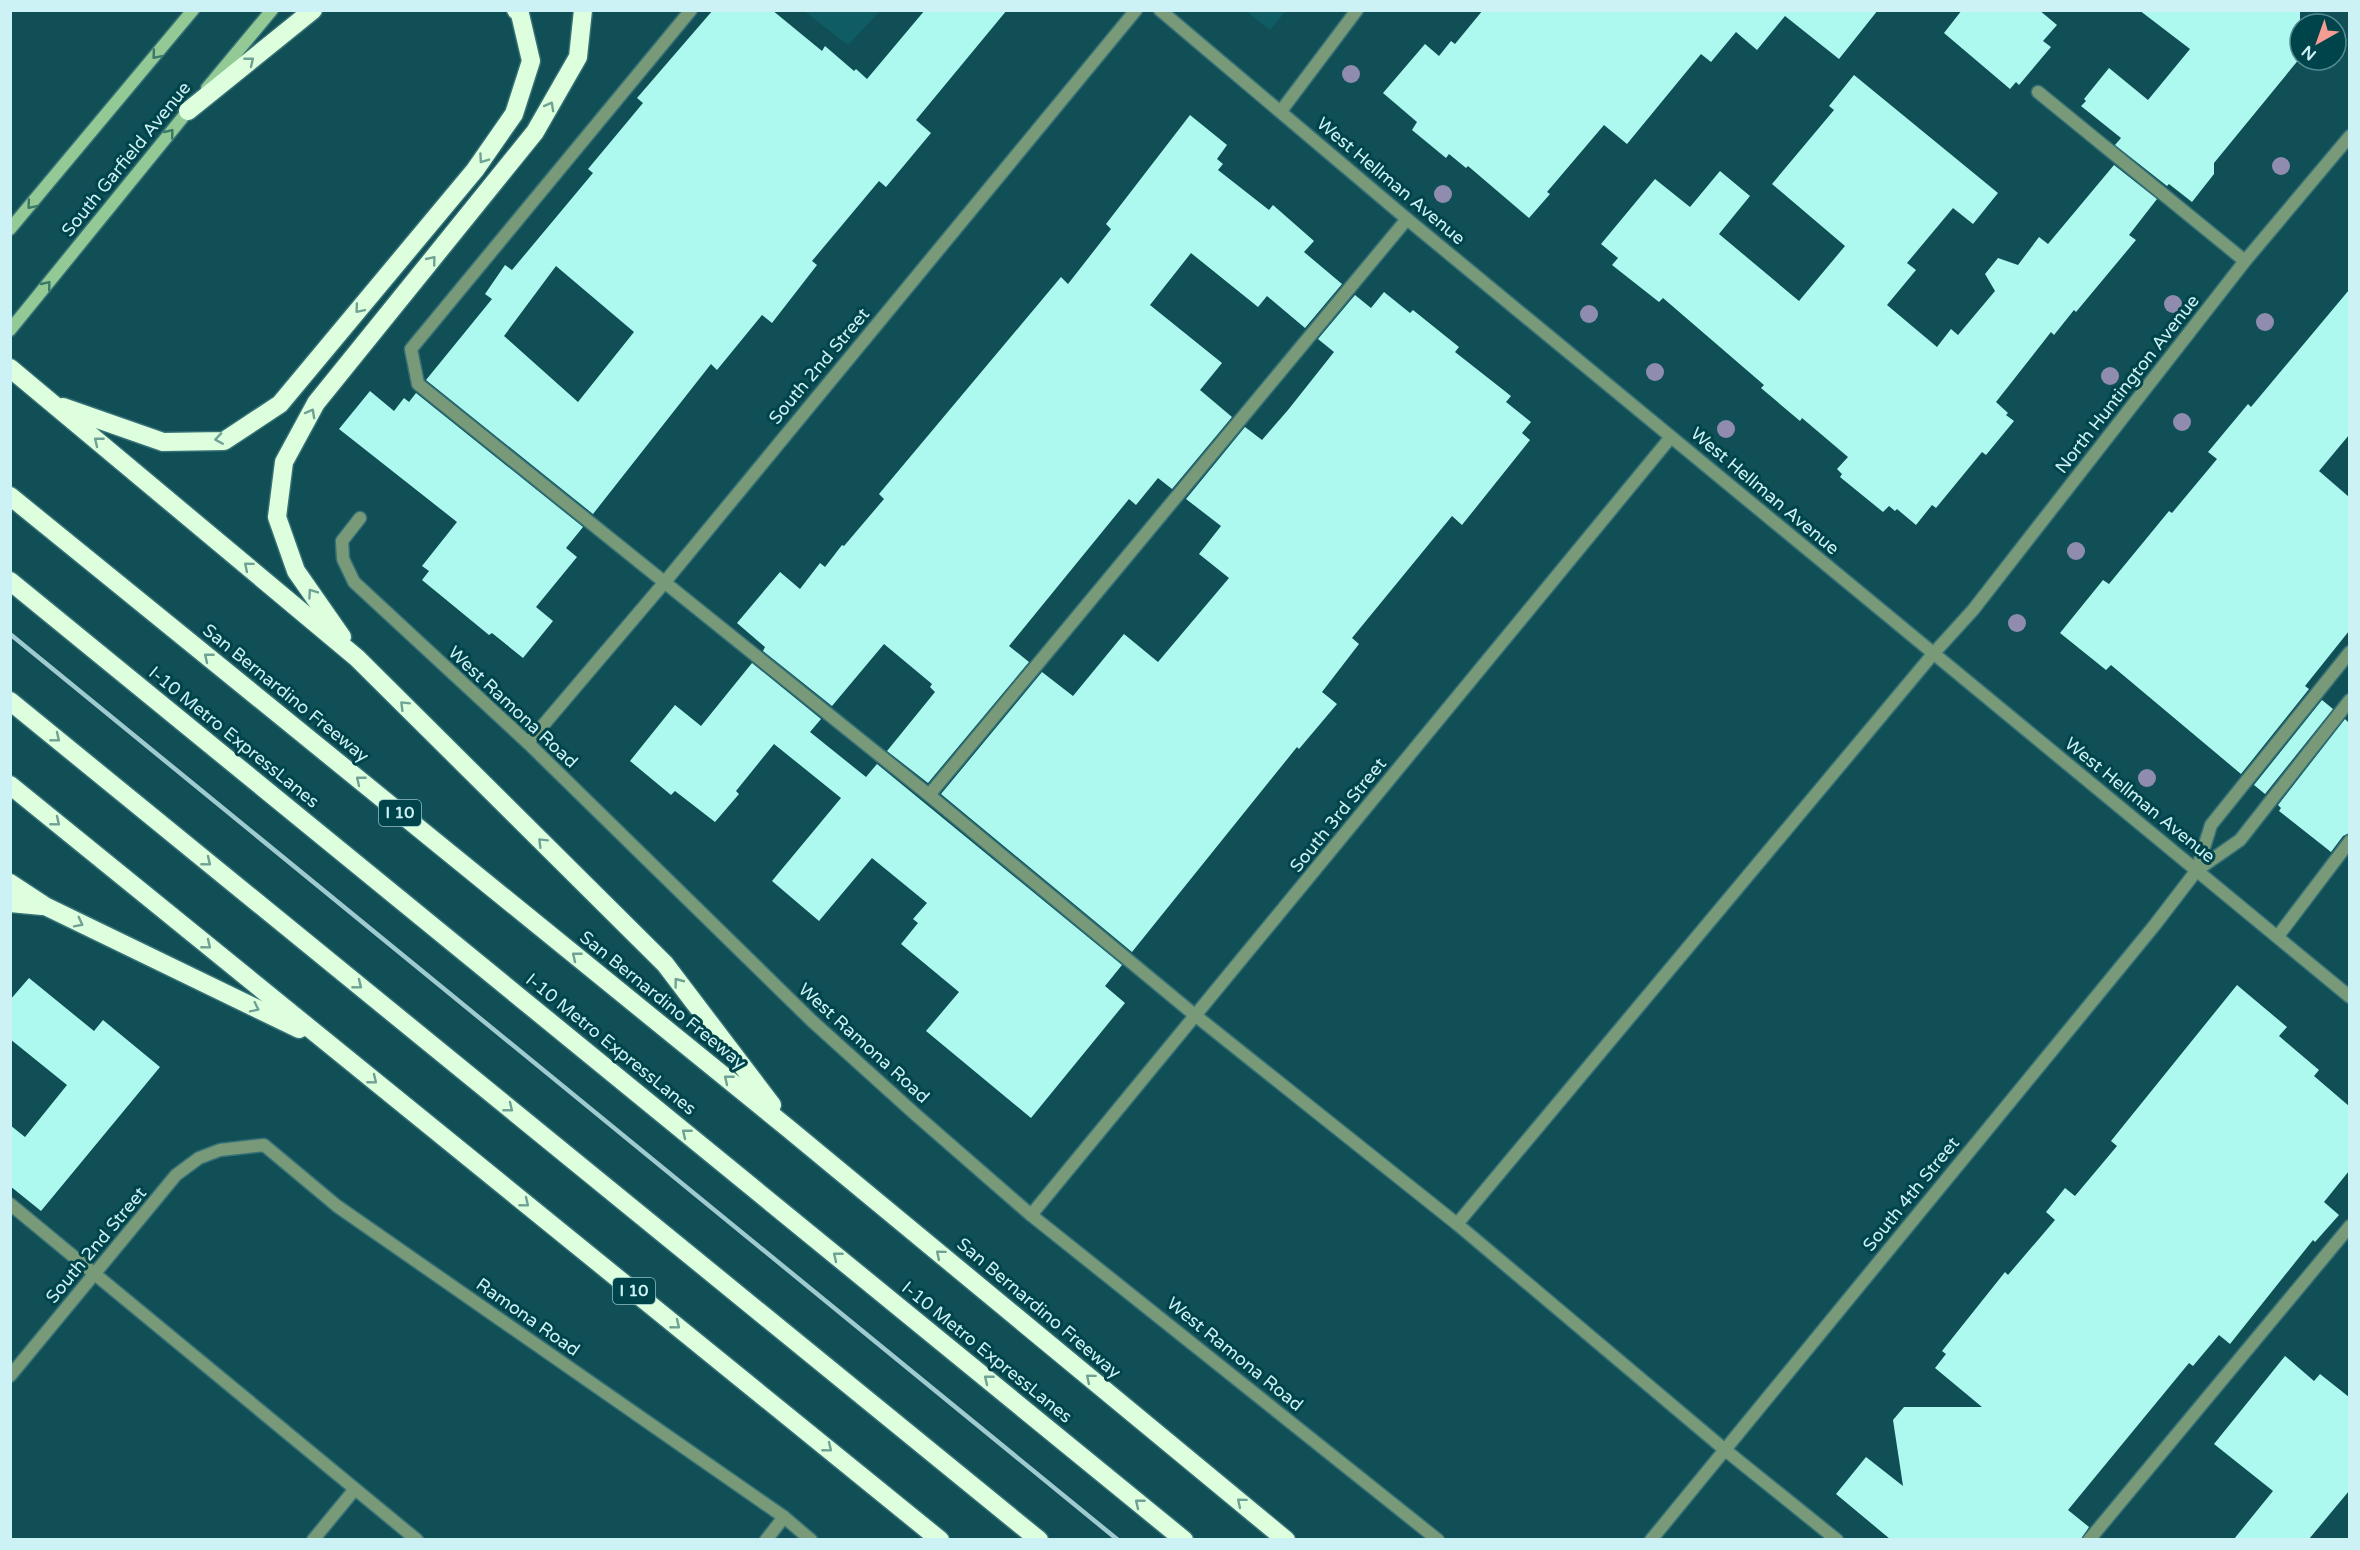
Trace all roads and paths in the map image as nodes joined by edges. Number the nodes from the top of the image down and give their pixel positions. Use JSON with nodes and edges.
{"nodes":[{"id":1,"x":193,"y":10,"type":"edge"},
{"id":2,"x":272,"y":10,"type":"edge"},
{"id":3,"x":313,"y":10,"type":"edge"},
{"id":4,"x":516,"y":10,"type":"edge"},
{"id":5,"x":583,"y":10,"type":"edge"},
{"id":6,"x":691,"y":10,"type":"edge"},
{"id":7,"x":1136,"y":10,"type":"edge"},
{"id":8,"x":1160,"y":10,"type":"edge"},
{"id":9,"x":1357,"y":10,"type":"edge"},
{"id":10,"x":2038,"y":92,"type":"dead end"},
{"id":11,"x":188,"y":111,"type":"junction"},
{"id":12,"x":1281,"y":111,"type":"junction"},
{"id":13,"x":2349,"y":136,"type":"edge"},
{"id":14,"x":1407,"y":219,"type":"junction"},
{"id":15,"x":10,"y":229,"type":"edge"},
{"id":16,"x":2245,"y":261,"type":"junction"},
{"id":17,"x":10,"y":330,"type":"edge"},
{"id":18,"x":17,"y":373,"type":"edge"},
{"id":19,"x":51,"y":403,"type":"junction"},
{"id":20,"x":1671,"y":437,"type":"junction"},
{"id":21,"x":10,"y":496,"type":"edge"},
{"id":22,"x":360,"y":518,"type":"dead end"},
{"id":23,"x":10,"y":581,"type":"edge"},
{"id":24,"x":664,"y":583,"type":"junction"},
{"id":25,"x":2349,"y":652,"type":"edge"},
{"id":26,"x":1933,"y":654,"type":"junction"},
{"id":27,"x":357,"y":658,"type":"junction"},
{"id":28,"x":2349,"y":700,"type":"edge"},
{"id":29,"x":10,"y":701,"type":"edge"},
{"id":30,"x":528,"y":742,"type":"junction"},
{"id":31,"x":10,"y":785,"type":"edge"},
{"id":32,"x":928,"y":795,"type":"junction"},
{"id":33,"x":2349,"y":841,"type":"edge"},
{"id":34,"x":2197,"y":870,"type":"junction"},
{"id":35,"x":10,"y":883,"type":"edge"},
{"id":36,"x":10,"y":903,"type":"edge"},
{"id":37,"x":45,"y":906,"type":"junction"},
{"id":38,"x":2278,"y":936,"type":"junction"},
{"id":39,"x":2349,"y":997,"type":"edge"},
{"id":40,"x":1196,"y":1016,"type":"junction"},
{"id":41,"x":328,"y":1043,"type":"junction"},
{"id":42,"x":789,"y":1129,"type":"junction"},
{"id":43,"x":220,"y":1150,"type":"joint"},
{"id":44,"x":10,"y":1204,"type":"edge"},
{"id":45,"x":1031,"y":1215,"type":"junction"},
{"id":46,"x":1457,"y":1224,"type":"junction"},
{"id":47,"x":2349,"y":1226,"type":"edge"},
{"id":48,"x":96,"y":1273,"type":"junction"},
{"id":49,"x":10,"y":1376,"type":"edge"},
{"id":50,"x":1724,"y":1449,"type":"junction"},
{"id":51,"x":355,"y":1489,"type":"junction"},
{"id":52,"x":784,"y":1517,"type":"junction"},
{"id":53,"x":313,"y":1539,"type":"edge"},
{"id":54,"x":417,"y":1539,"type":"edge"},
{"id":55,"x":766,"y":1539,"type":"edge"},
{"id":56,"x":811,"y":1539,"type":"edge"},
{"id":57,"x":940,"y":1539,"type":"edge"},
{"id":58,"x":1039,"y":1539,"type":"edge"},
{"id":59,"x":1184,"y":1539,"type":"edge"},
{"id":60,"x":1286,"y":1539,"type":"edge"},
{"id":61,"x":1438,"y":1539,"type":"edge"},
{"id":62,"x":1651,"y":1539,"type":"edge"},
{"id":63,"x":1837,"y":1539,"type":"edge"},
{"id":64,"x":2089,"y":1539,"type":"edge"}],
"edges":[{"from":1,"to":15,"type":"main road","one_way":true},
{"from":2,"to":11,"type":"main road","name":"South Garfield Avenue"},
{"from":11,"to":3,"type":"highway","one_way":true},
{"from":4,"to":19,"type":"highway","one_way":true},
{"from":27,"to":5,"type":"highway","one_way":true},
{"from":6,"to":24,"type":"street"},
{"from":7,"to":24,"type":"street","name":"South 2nd Street"},
{"from":8,"to":12,"type":"street","name":"West Hellman Avenue"},
{"from":9,"to":12,"type":"street"},
{"from":10,"to":16,"type":"street"},
{"from":17,"to":11,"type":"main road","name":"South Garfield Avenue","one_way":true},
{"from":12,"to":14,"type":"street","name":"West Hellman Avenue"},
{"from":13,"to":16,"type":"street","name":"North Huntington Avenue"},
{"from":14,"to":20,"type":"street","name":"West Hellman Avenue"},
{"from":14,"to":32,"type":"street"},
{"from":16,"to":26,"type":"street","name":"North Huntington Avenue"},
{"from":18,"to":19,"type":"highway"},
{"from":27,"to":19,"type":"highway","one_way":true},
{"from":20,"to":26,"type":"street","name":"West Hellman Avenue"},
{"from":20,"to":40,"type":"street","name":"South 3rd Street"},
{"from":42,"to":21,"type":"highway","name":"San Bernardino Freeway","number":"I 10","one_way":true},
{"from":22,"to":30,"type":"street","name":"West Ramona Road"},
{"from":59,"to":23,"type":"highway","name":"I-10 Metro ExpressLanes","one_way":true},
{"from":24,"to":30,"type":"street","name":"South 2nd Street"},
{"from":24,"to":32,"type":"street"},
{"from":25,"to":34,"type":"street"},
{"from":26,"to":34,"type":"street","name":"West Hellman Avenue"},
{"from":26,"to":46,"type":"street","name":"North Huntington Avenue"},
{"from":42,"to":27,"type":"highway","one_way":true},
{"from":28,"to":34,"type":"street"},
{"from":29,"to":58,"type":"highway","one_way":true},
{"from":30,"to":45,"type":"street","name":"West Ramona Road"},
{"from":31,"to":41,"type":"highway","number":"I 10","one_way":true},
{"from":32,"to":40,"type":"street"},
{"from":33,"to":38,"type":"street"},
{"from":34,"to":38,"type":"street","name":"West Hellman Avenue"},
{"from":34,"to":50,"type":"street","name":"South 4th Street"},
{"from":35,"to":37,"type":"highway"},
{"from":36,"to":37,"type":"highway"},
{"from":37,"to":41,"type":"highway","one_way":true},
{"from":38,"to":39,"type":"street","name":"West Hellman Avenue"},
{"from":40,"to":45,"type":"street","name":"South 3rd Street"},
{"from":40,"to":46,"type":"street"},
{"from":41,"to":57,"type":"highway","number":"I 10","one_way":true},
{"from":60,"to":42,"type":"highway","name":"San Bernardino Freeway","number":"I 10","one_way":true},
{"from":43,"to":48,"type":"street","name":"South 2nd Street"},
{"from":43,"to":52,"type":"street","name":"Ramona Road"},
{"from":44,"to":48,"type":"street"},
{"from":45,"to":61,"type":"street","name":"West Ramona Road"},
{"from":46,"to":50,"type":"street"},
{"from":47,"to":64,"type":"street"},
{"from":48,"to":49,"type":"street","name":"South 2nd Street"},
{"from":48,"to":51,"type":"street"},
{"from":50,"to":62,"type":"street","name":"South 4th Street"},
{"from":50,"to":63,"type":"street"},
{"from":51,"to":53,"type":"street"},
{"from":51,"to":54,"type":"street"},
{"from":52,"to":55,"type":"street"},
{"from":52,"to":56,"type":"street","name":"Ramona Road"}]}
